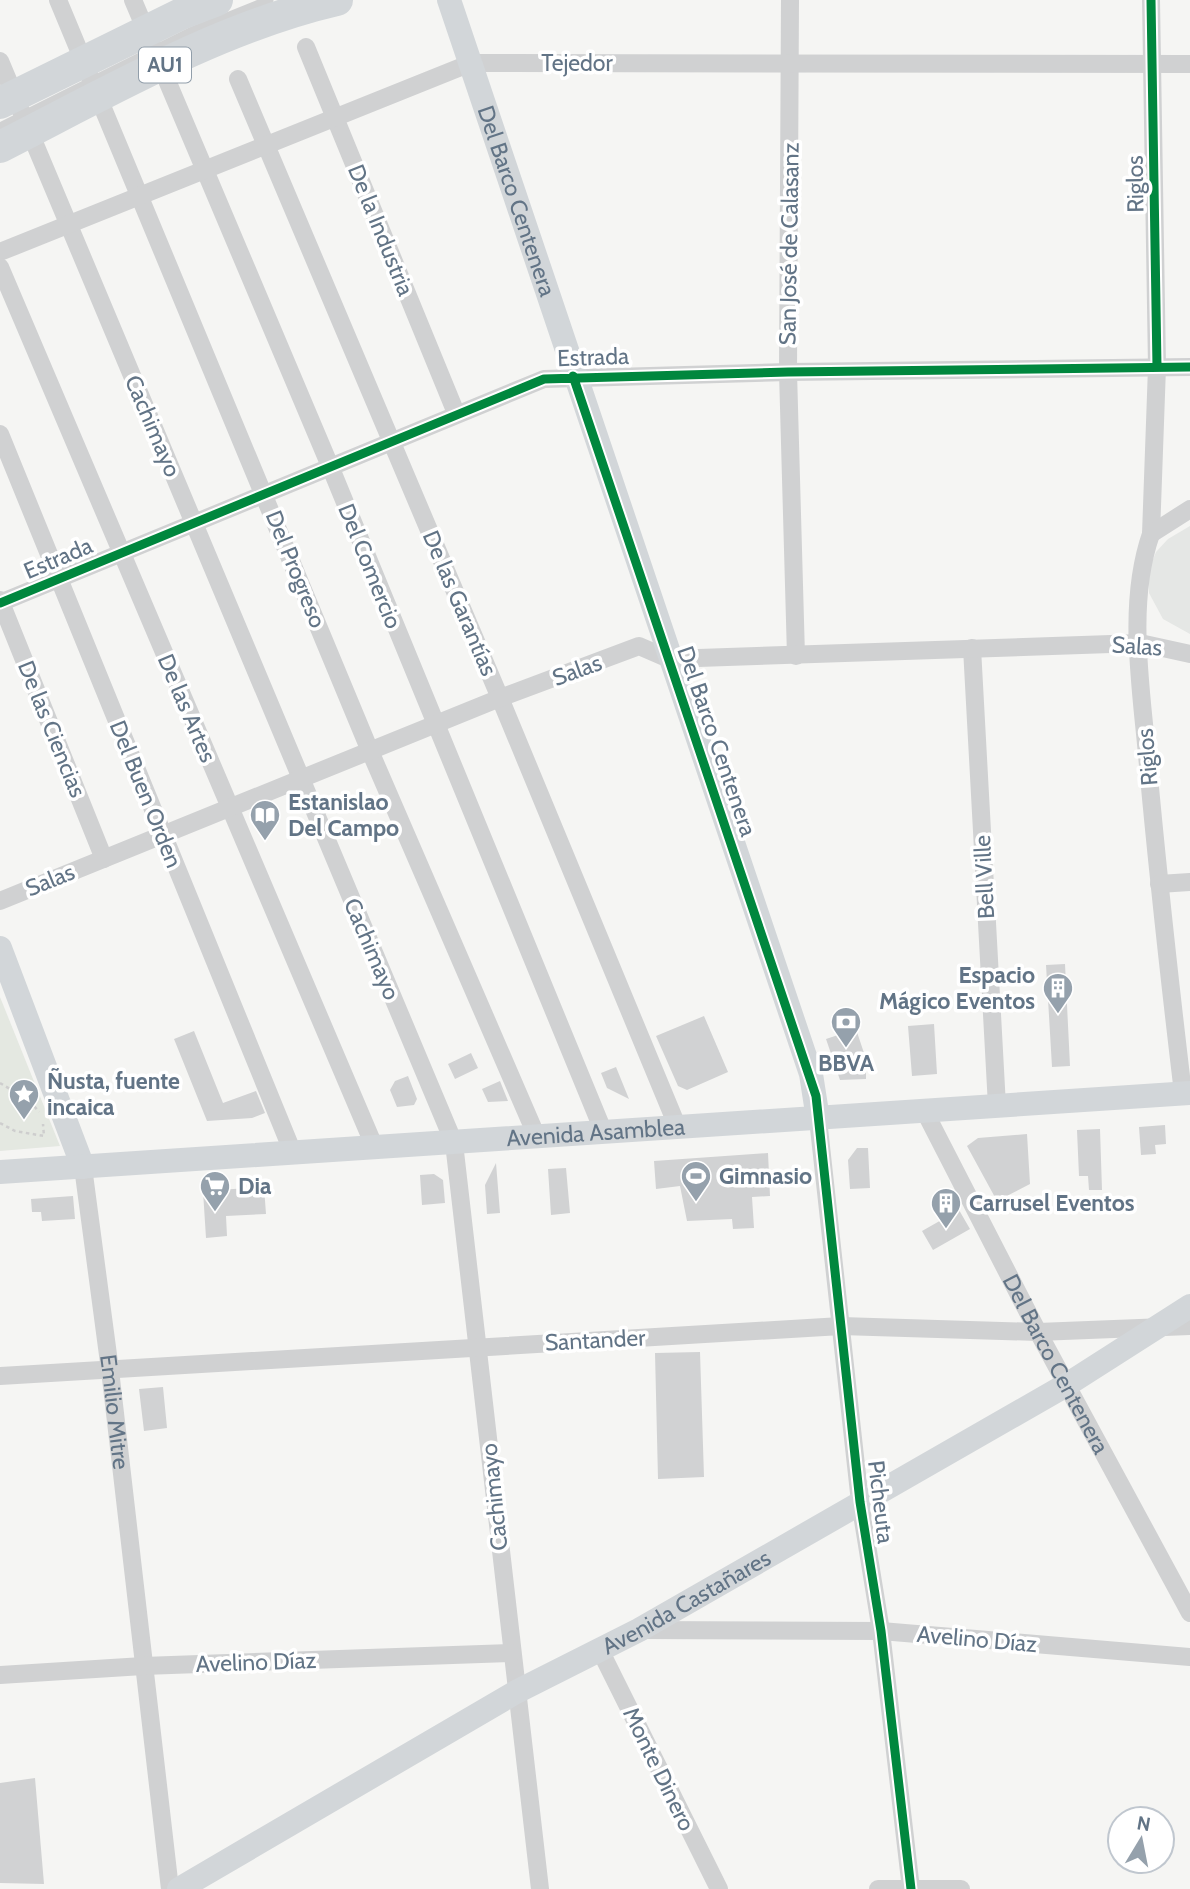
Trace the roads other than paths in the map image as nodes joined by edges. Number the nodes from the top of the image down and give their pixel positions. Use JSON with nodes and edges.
{"nodes":[{"id":1,"x":58,"y":0,"type":"edge"},
{"id":2,"x":133,"y":0,"type":"edge"},
{"id":3,"x":217,"y":0,"type":"edge"},
{"id":4,"x":269,"y":0,"type":"edge"},
{"id":5,"x":337,"y":0,"type":"edge"},
{"id":6,"x":449,"y":0,"type":"edge"},
{"id":7,"x":790,"y":0,"type":"edge"},
{"id":8,"x":1151,"y":0,"type":"edge"},
{"id":9,"x":306,"y":47,"type":"dead end"},
{"id":10,"x":0,"y":61,"type":"edge"},
{"id":11,"x":471,"y":62,"type":"junction"},
{"id":12,"x":790,"y":63,"type":"junction"},
{"id":13,"x":1152,"y":63,"type":"junction"},
{"id":14,"x":1190,"y":64,"type":"edge"},
{"id":15,"x":238,"y":79,"type":"dead end"},
{"id":16,"x":0,"y":103,"type":"edge"},
{"id":17,"x":335,"y":115,"type":"junction"},
{"id":18,"x":0,"y":127,"type":"edge"},
{"id":19,"x":266,"y":144,"type":"junction"},
{"id":20,"x":0,"y":147,"type":"edge"},
{"id":21,"x":203,"y":169,"type":"junction"},
{"id":22,"x":141,"y":195,"type":"junction"},
{"id":23,"x":68,"y":225,"type":"junction"},
{"id":24,"x":0,"y":252,"type":"edge"},
{"id":25,"x":0,"y":267,"type":"edge"},
{"id":26,"x":1157,"y":367,"type":"junction"},
{"id":27,"x":1190,"y":367,"type":"edge"},
{"id":28,"x":788,"y":372,"type":"junction"},
{"id":29,"x":573,"y":376,"type":"junction"},
{"id":30,"x":456,"y":413,"type":"junction"},
{"id":31,"x":0,"y":434,"type":"edge"},
{"id":32,"x":391,"y":440,"type":"junction"},
{"id":33,"x":330,"y":466,"type":"junction"},
{"id":34,"x":265,"y":493,"type":"junction"},
{"id":35,"x":1190,"y":509,"type":"edge"},
{"id":36,"x":194,"y":522,"type":"junction"},
{"id":37,"x":1151,"y":534,"type":"junction"},
{"id":38,"x":122,"y":552,"type":"junction"},
{"id":39,"x":59,"y":579,"type":"junction"},
{"id":40,"x":0,"y":602,"type":"edge"},
{"id":41,"x":1140,"y":643,"type":"junction"},
{"id":42,"x":972,"y":648,"type":"junction"},
{"id":43,"x":1190,"y":654,"type":"edge"},
{"id":44,"x":796,"y":656,"type":"junction"},
{"id":45,"x":669,"y":659,"type":"junction"},
{"id":46,"x":500,"y":698,"type":"junction"},
{"id":47,"x":434,"y":725,"type":"junction"},
{"id":48,"x":370,"y":751,"type":"junction"},
{"id":49,"x":300,"y":779,"type":"junction"},
{"id":50,"x":229,"y":808,"type":"junction"},
{"id":51,"x":163,"y":835,"type":"junction"},
{"id":52,"x":104,"y":859,"type":"junction"},
{"id":53,"x":1190,"y":882,"type":"edge"},
{"id":54,"x":1159,"y":884,"type":"junction"},
{"id":55,"x":0,"y":901,"type":"edge"},
{"id":56,"x":0,"y":948,"type":"edge"},
{"id":57,"x":1186,"y":1093,"type":"edge"},
{"id":58,"x":997,"y":1106,"type":"junction"},
{"id":59,"x":925,"y":1112,"type":"junction"},
{"id":60,"x":818,"y":1119,"type":"junction"},
{"id":61,"x":678,"y":1128,"type":"junction"},
{"id":62,"x":604,"y":1133,"type":"junction"},
{"id":63,"x":537,"y":1137,"type":"junction"},
{"id":64,"x":454,"y":1143,"type":"junction"},
{"id":65,"x":375,"y":1148,"type":"junction"},
{"id":66,"x":293,"y":1153,"type":"junction"},
{"id":67,"x":83,"y":1167,"type":"junction"},
{"id":68,"x":0,"y":1172,"type":"edge"},
{"id":69,"x":1190,"y":1306,"type":"edge"},
{"id":70,"x":841,"y":1326,"type":"junction"},
{"id":71,"x":1162,"y":1326,"type":"junction"},
{"id":72,"x":1190,"y":1326,"type":"edge"},
{"id":73,"x":1038,"y":1332,"type":"junction"},
{"id":74,"x":477,"y":1347,"type":"junction"},
{"id":75,"x":110,"y":1370,"type":"junction"},
{"id":76,"x":0,"y":1376,"type":"edge"},
{"id":77,"x":1068,"y":1384,"type":"junction"},
{"id":78,"x":860,"y":1502,"type":"junction"},
{"id":79,"x":1190,"y":1613,"type":"edge"},
{"id":80,"x":639,"y":1630,"type":"junction"},
{"id":81,"x":881,"y":1632,"type":"junction"},
{"id":82,"x":600,"y":1650,"type":"junction"},
{"id":83,"x":512,"y":1653,"type":"junction"},
{"id":84,"x":1190,"y":1657,"type":"edge"},
{"id":85,"x":143,"y":1666,"type":"junction"},
{"id":86,"x":0,"y":1675,"type":"edge"},
{"id":87,"x":516,"y":1692,"type":"junction"},
{"id":88,"x":911,"y":1888,"type":"edge"},
{"id":89,"x":170,"y":1889,"type":"edge"},
{"id":90,"x":179,"y":1889,"type":"edge"},
{"id":91,"x":540,"y":1889,"type":"edge"},
{"id":92,"x":719,"y":1889,"type":"edge"},
{"id":93,"x":878,"y":1889,"type":"edge"},
{"id":94,"x":961,"y":1889,"type":"edge"}],
"edges":[{"from":1,"to":22,"type":"street","name":"Del Progreso"},
{"from":2,"to":21,"type":"street","name":"Del Comercio"},
{"from":3,"to":16,"type":"highway","number":"AU1"},
{"from":4,"to":18,"type":"lane"},
{"from":5,"to":20,"type":"highway","number":"AU1"},
{"from":6,"to":11,"type":"main road","name":"Del Barco Centenera"},
{"from":7,"to":12,"type":"street","name":"San José de Calasanz"},
{"from":8,"to":13,"type":"street","name":"Riglos"},
{"from":9,"to":17,"type":"street","name":"De la Industria"},
{"from":10,"to":23,"type":"street","name":"Cachimayo"},
{"from":11,"to":12,"type":"street","name":"Tejedor"},
{"from":11,"to":17,"type":"street","name":"Tejedor"},
{"from":11,"to":29,"type":"main road","name":"Del Barco Centenera"},
{"from":12,"to":13,"type":"street","name":"Tejedor"},
{"from":12,"to":28,"type":"street","name":"San José de Calasanz"},
{"from":13,"to":14,"type":"street","name":"Tejedor"},
{"from":13,"to":26,"type":"street","name":"Riglos"},
{"from":15,"to":19,"type":"street","name":"De las Garantías"},
{"from":17,"to":19,"type":"street","name":"Tejedor"},
{"from":17,"to":30,"type":"street","name":"De la Industria"},
{"from":19,"to":21,"type":"street","name":"Tejedor"},
{"from":19,"to":32,"type":"street","name":"De las Garantías"},
{"from":21,"to":22,"type":"street","name":"Tejedor"},
{"from":21,"to":33,"type":"street","name":"Del Comercio"},
{"from":22,"to":23,"type":"street","name":"Tejedor"},
{"from":22,"to":34,"type":"street","name":"Del Progreso"},
{"from":23,"to":24,"type":"street","name":"Tejedor"},
{"from":23,"to":36,"type":"street","name":"Cachimayo"},
{"from":25,"to":38,"type":"street","name":"De las Artes"},
{"from":26,"to":27,"type":"street","name":"Estrada"},
{"from":26,"to":28,"type":"street","name":"Estrada"},
{"from":26,"to":37,"type":"street","name":"Riglos"},
{"from":28,"to":29,"type":"street","name":"Estrada"},
{"from":28,"to":44,"type":"street","name":"San José de Calasanz"},
{"from":29,"to":30,"type":"street","name":"Estrada"},
{"from":29,"to":45,"type":"main road","name":"Del Barco Centenera"},
{"from":30,"to":32,"type":"street","name":"Estrada"},
{"from":31,"to":39,"type":"street","name":"Del Buen Orden"},
{"from":32,"to":33,"type":"street","name":"Estrada"},
{"from":32,"to":46,"type":"street","name":"De las Garantías"},
{"from":33,"to":34,"type":"street","name":"Estrada"},
{"from":33,"to":47,"type":"street","name":"Del Comercio"},
{"from":34,"to":36,"type":"street","name":"Estrada"},
{"from":34,"to":48,"type":"street","name":"Del Progreso"},
{"from":35,"to":37,"type":"street"},
{"from":36,"to":38,"type":"street","name":"Estrada"},
{"from":36,"to":49,"type":"street","name":"Cachimayo"},
{"from":37,"to":41,"type":"street","name":"Riglos"},
{"from":38,"to":39,"type":"street","name":"Estrada"},
{"from":38,"to":50,"type":"street","name":"De las Artes"},
{"from":39,"to":40,"type":"street","name":"Estrada"},
{"from":39,"to":51,"type":"street","name":"Del Buen Orden"},
{"from":40,"to":52,"type":"street","name":"De las Ciencias"},
{"from":41,"to":42,"type":"street","name":"Salas"},
{"from":41,"to":43,"type":"street","name":"Salas"},
{"from":41,"to":54,"type":"street","name":"Riglos"},
{"from":42,"to":44,"type":"street","name":"Salas"},
{"from":42,"to":58,"type":"street","name":"Bell Ville"},
{"from":44,"to":45,"type":"street","name":"Salas"},
{"from":45,"to":46,"type":"street","name":"Salas"},
{"from":45,"to":60,"type":"main road","name":"Del Barco Centenera"},
{"from":46,"to":47,"type":"street","name":"Salas"},
{"from":46,"to":61,"type":"street","name":"De las Garantías"},
{"from":47,"to":48,"type":"street","name":"Salas"},
{"from":47,"to":62,"type":"street","name":"Del Comercio"},
{"from":48,"to":49,"type":"street","name":"Salas"},
{"from":48,"to":63,"type":"street","name":"Del Progreso"},
{"from":49,"to":50,"type":"street","name":"Salas"},
{"from":49,"to":64,"type":"street","name":"Cachimayo"},
{"from":50,"to":51,"type":"street","name":"Salas"},
{"from":50,"to":65,"type":"street","name":"De las Artes"},
{"from":51,"to":52,"type":"street","name":"Salas"},
{"from":51,"to":66,"type":"street","name":"Del Buen Orden"},
{"from":52,"to":55,"type":"street","name":"Salas"},
{"from":53,"to":54,"type":"street"},
{"from":54,"to":57,"type":"street","name":"Riglos"},
{"from":56,"to":67,"type":"main road","name":"Emilio Mitre"},
{"from":57,"to":58,"type":"main road","name":"Avenida Asamblea"},
{"from":58,"to":59,"type":"main road","name":"Avenida Asamblea"},
{"from":59,"to":60,"type":"main road","name":"Avenida Asamblea"},
{"from":59,"to":73,"type":"street","name":"Del Barco Centenera"},
{"from":60,"to":61,"type":"main road","name":"Avenida Asamblea"},
{"from":60,"to":70,"type":"street","name":"Picheuta"},
{"from":61,"to":62,"type":"main road","name":"Avenida Asamblea"},
{"from":62,"to":63,"type":"main road","name":"Avenida Asamblea"},
{"from":63,"to":64,"type":"main road","name":"Avenida Asamblea"},
{"from":64,"to":65,"type":"main road","name":"Avenida Asamblea"},
{"from":64,"to":74,"type":"street","name":"Cachimayo"},
{"from":65,"to":66,"type":"main road","name":"Avenida Asamblea"},
{"from":66,"to":67,"type":"main road","name":"Avenida Asamblea"},
{"from":67,"to":68,"type":"main road","name":"Avenida Asamblea"},
{"from":67,"to":75,"type":"street","name":"Emilio Mitre"},
{"from":69,"to":71,"type":"main road","name":"Avenida Castañares"},
{"from":70,"to":73,"type":"street","name":"Santander"},
{"from":70,"to":74,"type":"street","name":"Santander"},
{"from":70,"to":78,"type":"street","name":"Picheuta"},
{"from":71,"to":72,"type":"street","name":"Santander"},
{"from":71,"to":73,"type":"street","name":"Santander"},
{"from":71,"to":77,"type":"main road","name":"Avenida Castañares"},
{"from":73,"to":77,"type":"street","name":"Del Barco Centenera"},
{"from":74,"to":75,"type":"street","name":"Santander"},
{"from":74,"to":83,"type":"street","name":"Cachimayo"},
{"from":75,"to":76,"type":"street","name":"Santander"},
{"from":75,"to":85,"type":"street","name":"Emilio Mitre"},
{"from":77,"to":78,"type":"main road","name":"Avenida Castañares"},
{"from":77,"to":79,"type":"street","name":"Del Barco Centenera"},
{"from":78,"to":80,"type":"main road","name":"Avenida Castañares"},
{"from":78,"to":81,"type":"street","name":"Picheuta"},
{"from":80,"to":81,"type":"street","name":"Avelino Díaz"},
{"from":80,"to":82,"type":"main road","name":"Avenida Castañares"},
{"from":81,"to":84,"type":"street","name":"Avelino Díaz"},
{"from":81,"to":88,"type":"street","name":"Picheuta"},
{"from":82,"to":87,"type":"main road","name":"Avenida Castañares"},
{"from":82,"to":92,"type":"street","name":"Monte Dinero"},
{"from":83,"to":85,"type":"street","name":"Avelino Díaz"},
{"from":83,"to":87,"type":"street","name":"Cachimayo"},
{"from":85,"to":86,"type":"street","name":"Avelino Díaz"},
{"from":85,"to":89,"type":"street","name":"Emilio Mitre"},
{"from":87,"to":90,"type":"main road","name":"Avenida Castañares"},
{"from":87,"to":91,"type":"street","name":"Cachimayo"},
{"from":88,"to":93,"type":"street"},
{"from":88,"to":94,"type":"street"}]}
